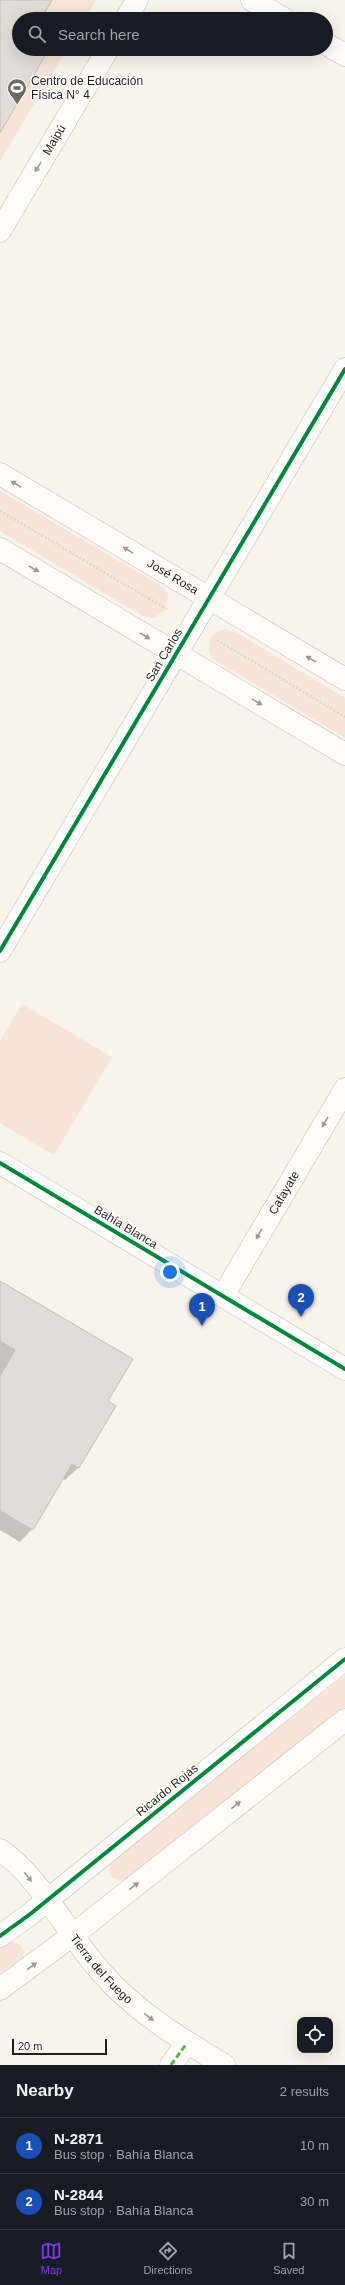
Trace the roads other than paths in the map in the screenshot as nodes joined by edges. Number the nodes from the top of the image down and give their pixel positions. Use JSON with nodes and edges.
{"nodes":[{"id":1,"x":137,"y":0,"type":"edge"},
{"id":2,"x":252,"y":0,"type":"edge"},
{"id":3,"x":130,"y":12,"type":"edge"},
{"id":4,"x":272,"y":12,"type":"edge"},
{"id":5,"x":333,"y":48,"type":"edge"},
{"id":6,"x":345,"y":55,"type":"edge"},
{"id":7,"x":104,"y":56,"type":"edge"},
{"id":8,"x":0,"y":231,"type":"edge"},
{"id":9,"x":345,"y":369,"type":"edge"},
{"id":10,"x":0,"y":474,"type":"edge"},
{"id":11,"x":0,"y":549,"type":"edge"},
{"id":12,"x":209,"y":598,"type":"junction"},
{"id":13,"x":176,"y":654,"type":"junction"},
{"id":14,"x":345,"y":679,"type":"edge"},
{"id":15,"x":345,"y":754,"type":"edge"},
{"id":16,"x":0,"y":951,"type":"edge"},
{"id":17,"x":345,"y":1089,"type":"edge"},
{"id":18,"x":0,"y":1163,"type":"edge"},
{"id":19,"x":223,"y":1296,"type":"junction"},
{"id":20,"x":345,"y":1369,"type":"edge"},
{"id":21,"x":345,"y":1659,"type":"edge"},
{"id":22,"x":345,"y":1720,"type":"edge"},
{"id":23,"x":0,"y":1850,"type":"edge"},
{"id":24,"x":47,"y":1901,"type":"junction"},
{"id":25,"x":73,"y":1935,"type":"junction"},
{"id":26,"x":0,"y":1936,"type":"edge"},
{"id":27,"x":0,"y":1989,"type":"edge"},
{"id":28,"x":187,"y":2043,"type":"junction"},
{"id":29,"x":171,"y":2065,"type":"edge"},
{"id":30,"x":224,"y":2065,"type":"edge"}],
"edges":[{"from":1,"to":3,"type":"street"},
{"from":2,"to":4,"type":"street"},
{"from":5,"to":6,"type":"street"},
{"from":7,"to":8,"type":"street","name":"Maipú","one_way":true},
{"from":9,"to":12,"type":"street","name":"San Carlos"},
{"from":12,"to":10,"type":"street","name":"José Rosa","one_way":true},
{"from":11,"to":13,"type":"street","one_way":true},
{"from":12,"to":13,"type":"street","name":"San Carlos"},
{"from":14,"to":12,"type":"street","name":"José Rosa","one_way":true},
{"from":13,"to":15,"type":"street","one_way":true},
{"from":13,"to":16,"type":"street","name":"San Carlos"},
{"from":17,"to":19,"type":"street","name":"Cafayate","one_way":true},
{"from":18,"to":19,"type":"street","name":"Bahía Blanca"},
{"from":19,"to":20,"type":"street","name":"Bahía Blanca"},
{"from":21,"to":24,"type":"street","name":"Ricardo Rojas"},
{"from":25,"to":22,"type":"street","one_way":true},
{"from":23,"to":24,"type":"street","name":"Tierra del Fuego","one_way":true},
{"from":24,"to":25,"type":"street","name":"Tierra del Fuego"},
{"from":24,"to":26,"type":"street","name":"Ricardo Rojas"},
{"from":27,"to":25,"type":"street","one_way":true},
{"from":25,"to":28,"type":"street","name":"Tierra del Fuego","one_way":true},
{"from":28,"to":29,"type":"street"},
{"from":28,"to":30,"type":"street","name":"Tierra del Fuego"}]}
